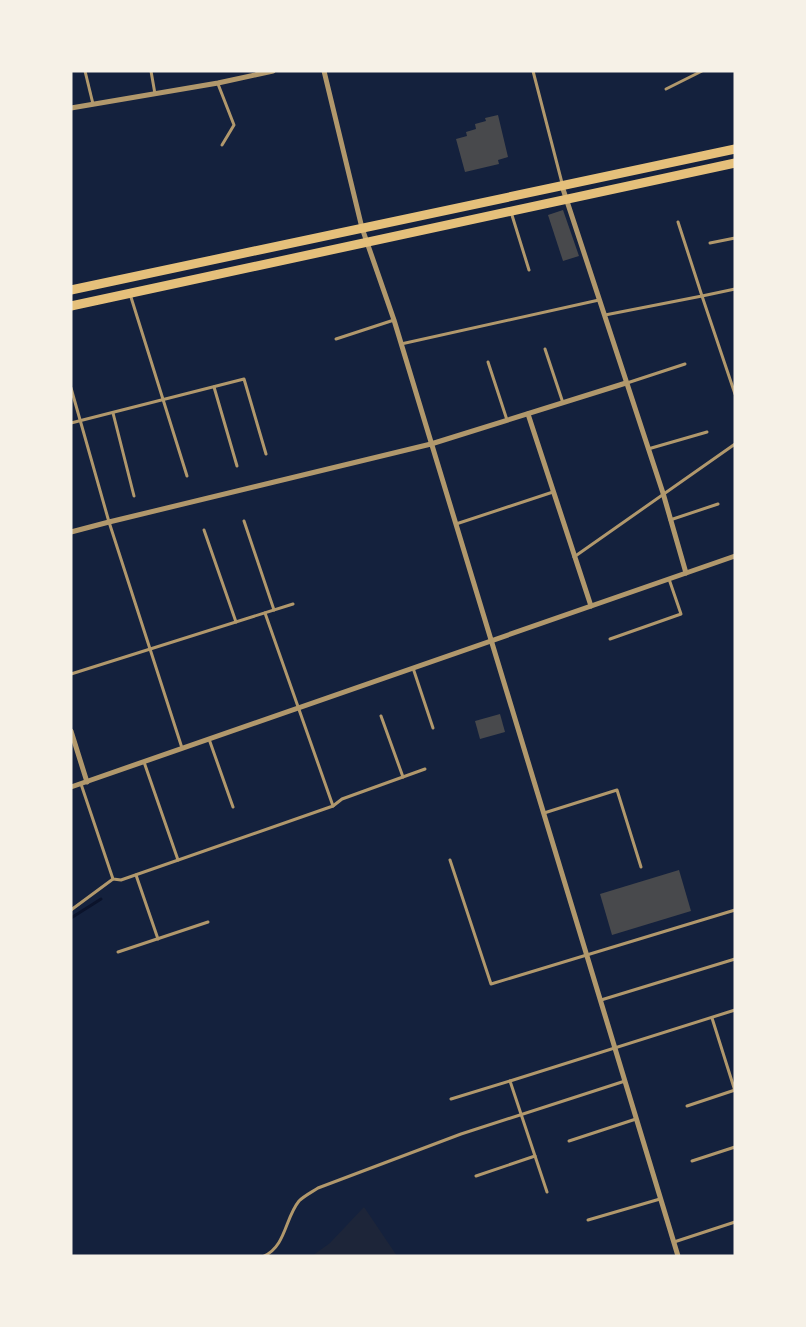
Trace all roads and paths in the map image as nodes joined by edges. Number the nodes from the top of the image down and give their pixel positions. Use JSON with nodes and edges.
{"nodes":[{"id":1,"x":85,"y":71,"type":"edge"},
{"id":2,"x":151,"y":71,"type":"edge"},
{"id":3,"x":273,"y":71,"type":"edge"},
{"id":4,"x":324,"y":71,"type":"edge"},
{"id":5,"x":533,"y":71,"type":"edge"},
{"id":6,"x":702,"y":71,"type":"edge"},
{"id":7,"x":218,"y":83,"type":"junction"},
{"id":8,"x":666,"y":89,"type":"dead end"},
{"id":9,"x":155,"y":94,"type":"junction"},
{"id":10,"x":94,"y":104,"type":"junction"},
{"id":11,"x":71,"y":108,"type":"edge"},
{"id":12,"x":222,"y":145,"type":"dead end"},
{"id":13,"x":735,"y":149,"type":"edge"},
{"id":14,"x":735,"y":162,"type":"edge"},
{"id":15,"x":562,"y":186,"type":"junction"},
{"id":16,"x":566,"y":199,"type":"junction"},
{"id":17,"x":511,"y":211,"type":"junction"},
{"id":18,"x":678,"y":222,"type":"dead end"},
{"id":19,"x":362,"y":228,"type":"junction"},
{"id":20,"x":735,"y":238,"type":"edge"},
{"id":21,"x":367,"y":242,"type":"junction"},
{"id":22,"x":710,"y":243,"type":"dead end"},
{"id":23,"x":529,"y":270,"type":"dead end"},
{"id":24,"x":735,"y":289,"type":"edge"},
{"id":25,"x":71,"y":290,"type":"edge"},
{"id":26,"x":130,"y":294,"type":"junction"},
{"id":27,"x":702,"y":296,"type":"junction"},
{"id":28,"x":600,"y":300,"type":"junction"},
{"id":29,"x":71,"y":306,"type":"edge"},
{"id":30,"x":605,"y":315,"type":"junction"},
{"id":31,"x":394,"y":320,"type":"junction"},
{"id":32,"x":336,"y":339,"type":"dead end"},
{"id":33,"x":401,"y":344,"type":"junction"},
{"id":34,"x":545,"y":349,"type":"dead end"},
{"id":35,"x":488,"y":362,"type":"dead end"},
{"id":36,"x":685,"y":364,"type":"dead end"},
{"id":37,"x":626,"y":383,"type":"junction"},
{"id":38,"x":214,"y":387,"type":"junction"},
{"id":39,"x":71,"y":388,"type":"edge"},
{"id":40,"x":735,"y":394,"type":"edge"},
{"id":41,"x":164,"y":399,"type":"junction"},
{"id":42,"x":563,"y":403,"type":"junction"},
{"id":43,"x":113,"y":413,"type":"junction"},
{"id":44,"x":528,"y":414,"type":"junction"},
{"id":45,"x":507,"y":420,"type":"junction"},
{"id":46,"x":82,"y":421,"type":"junction"},
{"id":47,"x":71,"y":423,"type":"edge"},
{"id":48,"x":707,"y":432,"type":"dead end"},
{"id":49,"x":431,"y":444,"type":"junction"},
{"id":50,"x":735,"y":444,"type":"edge"},
{"id":51,"x":647,"y":449,"type":"junction"},
{"id":52,"x":266,"y":454,"type":"dead end"},
{"id":53,"x":237,"y":466,"type":"dead end"},
{"id":54,"x":187,"y":476,"type":"dead end"},
{"id":55,"x":553,"y":492,"type":"junction"},
{"id":56,"x":663,"y":493,"type":"junction"},
{"id":57,"x":134,"y":496,"type":"dead end"},
{"id":58,"x":718,"y":504,"type":"dead end"},
{"id":59,"x":670,"y":520,"type":"junction"},
{"id":60,"x":244,"y":521,"type":"dead end"},
{"id":61,"x":109,"y":522,"type":"junction"},
{"id":62,"x":456,"y":524,"type":"junction"},
{"id":63,"x":204,"y":530,"type":"dead end"},
{"id":64,"x":71,"y":532,"type":"edge"},
{"id":65,"x":735,"y":556,"type":"edge"},
{"id":66,"x":574,"y":558,"type":"junction"},
{"id":67,"x":686,"y":573,"type":"junction"},
{"id":68,"x":669,"y":579,"type":"junction"},
{"id":69,"x":293,"y":604,"type":"dead end"},
{"id":70,"x":590,"y":606,"type":"junction"},
{"id":71,"x":274,"y":610,"type":"junction"},
{"id":72,"x":265,"y":613,"type":"junction"},
{"id":73,"x":236,"y":622,"type":"junction"},
{"id":74,"x":610,"y":639,"type":"dead end"},
{"id":75,"x":491,"y":641,"type":"junction"},
{"id":76,"x":149,"y":650,"type":"junction"},
{"id":77,"x":413,"y":668,"type":"junction"},
{"id":78,"x":71,"y":674,"type":"edge"},
{"id":79,"x":299,"y":708,"type":"junction"},
{"id":80,"x":382,"y":716,"type":"dead end"},
{"id":81,"x":433,"y":728,"type":"dead end"},
{"id":82,"x":71,"y":731,"type":"edge"},
{"id":83,"x":209,"y":739,"type":"junction"},
{"id":84,"x":182,"y":749,"type":"junction"},
{"id":85,"x":144,"y":762,"type":"junction"},
{"id":86,"x":425,"y":770,"type":"dead end"},
{"id":87,"x":403,"y":777,"type":"junction"},
{"id":88,"x":87,"y":782,"type":"junction"},
{"id":89,"x":81,"y":784,"type":"junction"},
{"id":90,"x":71,"y":787,"type":"edge"},
{"id":91,"x":333,"y":806,"type":"junction"},
{"id":92,"x":233,"y":807,"type":"dead end"},
{"id":93,"x":544,"y":814,"type":"junction"},
{"id":94,"x":178,"y":860,"type":"junction"},
{"id":95,"x":450,"y":860,"type":"dead end"},
{"id":96,"x":641,"y":867,"type":"dead end"},
{"id":97,"x":136,"y":874,"type":"junction"},
{"id":98,"x":113,"y":879,"type":"junction"},
{"id":99,"x":71,"y":910,"type":"edge"},
{"id":100,"x":735,"y":910,"type":"edge"},
{"id":101,"x":208,"y":922,"type":"dead end"},
{"id":102,"x":158,"y":939,"type":"junction"},
{"id":103,"x":118,"y":952,"type":"dead end"},
{"id":104,"x":586,"y":954,"type":"junction"},
{"id":105,"x":735,"y":958,"type":"edge"},
{"id":106,"x":600,"y":1000,"type":"junction"},
{"id":107,"x":735,"y":1010,"type":"edge"},
{"id":108,"x":712,"y":1018,"type":"junction"},
{"id":109,"x":615,"y":1048,"type":"junction"},
{"id":110,"x":510,"y":1081,"type":"junction"},
{"id":111,"x":625,"y":1081,"type":"junction"},
{"id":112,"x":735,"y":1091,"type":"edge"},
{"id":113,"x":451,"y":1099,"type":"dead end"},
{"id":114,"x":687,"y":1106,"type":"dead end"},
{"id":115,"x":522,"y":1115,"type":"junction"},
{"id":116,"x":636,"y":1119,"type":"junction"},
{"id":117,"x":569,"y":1141,"type":"dead end"},
{"id":118,"x":735,"y":1147,"type":"edge"},
{"id":119,"x":535,"y":1156,"type":"junction"},
{"id":120,"x":692,"y":1161,"type":"dead end"},
{"id":121,"x":476,"y":1176,"type":"dead end"},
{"id":122,"x":547,"y":1192,"type":"dead end"},
{"id":123,"x":660,"y":1199,"type":"junction"},
{"id":124,"x":588,"y":1220,"type":"dead end"},
{"id":125,"x":735,"y":1222,"type":"edge"},
{"id":126,"x":674,"y":1242,"type":"junction"},
{"id":127,"x":264,"y":1256,"type":"edge"},
{"id":128,"x":677,"y":1256,"type":"edge"}],
"edges":[{"from":1,"to":10,"type":"lane"},
{"from":2,"to":9,"type":"lane"},
{"from":3,"to":7,"type":"street"},
{"from":4,"to":19,"type":"street"},
{"from":5,"to":15,"type":"lane"},
{"from":6,"to":8,"type":"lane"},
{"from":7,"to":9,"type":"street"},
{"from":7,"to":12,"type":"lane"},
{"from":9,"to":10,"type":"street"},
{"from":10,"to":11,"type":"street"},
{"from":13,"to":15,"type":"main road"},
{"from":14,"to":16,"type":"main road"},
{"from":15,"to":16,"type":"street"},
{"from":15,"to":19,"type":"main road"},
{"from":16,"to":17,"type":"main road"},
{"from":16,"to":28,"type":"street"},
{"from":17,"to":21,"type":"main road"},
{"from":17,"to":23,"type":"lane"},
{"from":18,"to":27,"type":"lane"},
{"from":19,"to":21,"type":"street"},
{"from":19,"to":25,"type":"main road"},
{"from":20,"to":22,"type":"lane"},
{"from":21,"to":26,"type":"main road"},
{"from":21,"to":31,"type":"street"},
{"from":24,"to":27,"type":"lane"},
{"from":26,"to":29,"type":"main road"},
{"from":26,"to":41,"type":"lane"},
{"from":27,"to":30,"type":"lane"},
{"from":27,"to":40,"type":"lane"},
{"from":28,"to":30,"type":"street"},
{"from":28,"to":33,"type":"lane"},
{"from":30,"to":37,"type":"street"},
{"from":31,"to":32,"type":"lane"},
{"from":31,"to":33,"type":"street"},
{"from":33,"to":49,"type":"street"},
{"from":34,"to":42,"type":"lane"},
{"from":35,"to":45,"type":"lane"},
{"from":36,"to":37,"type":"lane"},
{"from":37,"to":42,"type":"street"},
{"from":37,"to":51,"type":"street"},
{"from":38,"to":41,"type":"lane"},
{"from":38,"to":52,"type":"lane"},
{"from":38,"to":53,"type":"lane"},
{"from":39,"to":46,"type":"lane"},
{"from":41,"to":43,"type":"lane"},
{"from":41,"to":54,"type":"lane"},
{"from":42,"to":44,"type":"street"},
{"from":43,"to":46,"type":"lane"},
{"from":43,"to":57,"type":"lane"},
{"from":44,"to":45,"type":"street"},
{"from":44,"to":55,"type":"street"},
{"from":45,"to":49,"type":"street"},
{"from":46,"to":47,"type":"lane"},
{"from":46,"to":61,"type":"lane"},
{"from":48,"to":51,"type":"lane"},
{"from":49,"to":61,"type":"street"},
{"from":49,"to":62,"type":"street"},
{"from":50,"to":56,"type":"lane"},
{"from":51,"to":56,"type":"street"},
{"from":55,"to":62,"type":"lane"},
{"from":55,"to":66,"type":"street"},
{"from":56,"to":59,"type":"street"},
{"from":56,"to":66,"type":"lane"},
{"from":58,"to":59,"type":"lane"},
{"from":59,"to":67,"type":"street"},
{"from":60,"to":71,"type":"lane"},
{"from":61,"to":64,"type":"street"},
{"from":61,"to":76,"type":"lane"},
{"from":62,"to":75,"type":"street"},
{"from":63,"to":73,"type":"lane"},
{"from":65,"to":67,"type":"street"},
{"from":66,"to":70,"type":"street"},
{"from":67,"to":68,"type":"street"},
{"from":68,"to":70,"type":"street"},
{"from":68,"to":74,"type":"lane"},
{"from":69,"to":71,"type":"lane"},
{"from":70,"to":75,"type":"street"},
{"from":71,"to":72,"type":"lane"},
{"from":72,"to":73,"type":"lane"},
{"from":72,"to":79,"type":"lane"},
{"from":73,"to":76,"type":"lane"},
{"from":75,"to":77,"type":"street"},
{"from":75,"to":93,"type":"street"},
{"from":76,"to":78,"type":"lane"},
{"from":76,"to":84,"type":"lane"},
{"from":77,"to":79,"type":"street"},
{"from":77,"to":81,"type":"lane"},
{"from":79,"to":83,"type":"street"},
{"from":79,"to":91,"type":"lane"},
{"from":80,"to":87,"type":"lane"},
{"from":82,"to":88,"type":"street"},
{"from":83,"to":84,"type":"street"},
{"from":83,"to":92,"type":"lane"},
{"from":84,"to":85,"type":"street"},
{"from":85,"to":88,"type":"street"},
{"from":85,"to":94,"type":"lane"},
{"from":86,"to":87,"type":"lane"},
{"from":87,"to":91,"type":"lane"},
{"from":88,"to":89,"type":"street"},
{"from":89,"to":90,"type":"street"},
{"from":89,"to":98,"type":"lane"},
{"from":91,"to":94,"type":"lane"},
{"from":93,"to":96,"type":"lane"},
{"from":93,"to":104,"type":"street"},
{"from":94,"to":97,"type":"lane"},
{"from":95,"to":104,"type":"lane"},
{"from":97,"to":98,"type":"lane"},
{"from":97,"to":102,"type":"lane"},
{"from":98,"to":99,"type":"lane"},
{"from":100,"to":104,"type":"lane"},
{"from":101,"to":102,"type":"lane"},
{"from":102,"to":103,"type":"lane"},
{"from":104,"to":106,"type":"street"},
{"from":105,"to":106,"type":"lane"},
{"from":106,"to":109,"type":"street"},
{"from":107,"to":108,"type":"lane"},
{"from":108,"to":109,"type":"lane"},
{"from":108,"to":112,"type":"lane"},
{"from":109,"to":110,"type":"lane"},
{"from":109,"to":111,"type":"street"},
{"from":110,"to":113,"type":"lane"},
{"from":110,"to":115,"type":"lane"},
{"from":111,"to":115,"type":"lane"},
{"from":111,"to":116,"type":"street"},
{"from":112,"to":114,"type":"lane"},
{"from":115,"to":119,"type":"lane"},
{"from":115,"to":127,"type":"lane"},
{"from":116,"to":117,"type":"lane"},
{"from":116,"to":123,"type":"street"},
{"from":118,"to":120,"type":"lane"},
{"from":119,"to":121,"type":"lane"},
{"from":119,"to":122,"type":"lane"},
{"from":123,"to":124,"type":"lane"},
{"from":123,"to":126,"type":"street"},
{"from":125,"to":126,"type":"lane"},
{"from":126,"to":128,"type":"street"}]}
